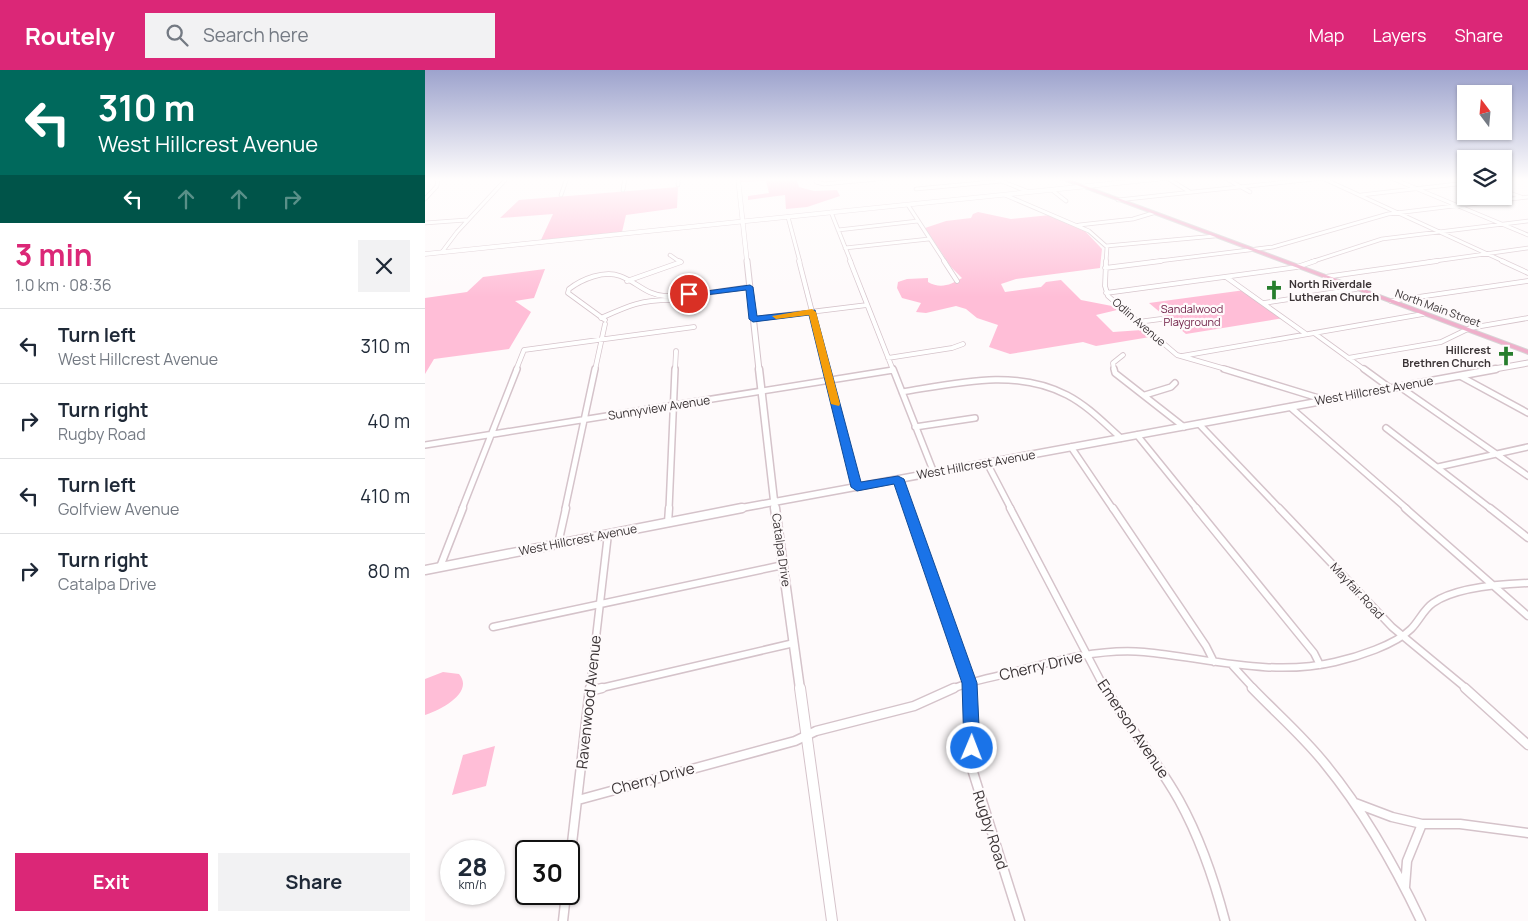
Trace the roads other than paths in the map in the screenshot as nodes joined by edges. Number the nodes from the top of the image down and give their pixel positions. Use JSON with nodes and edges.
{"nodes":[{"id":1,"x":788,"y":217,"type":"edge"},
{"id":2,"x":469,"y":218,"type":"edge"},
{"id":3,"x":742,"y":218,"type":"edge"},
{"id":4,"x":780,"y":218,"type":"edge"},
{"id":5,"x":833,"y":218,"type":"edge"},
{"id":6,"x":915,"y":218,"type":"edge"},
{"id":7,"x":1058,"y":218,"type":"edge"},
{"id":8,"x":1137,"y":218,"type":"edge"},
{"id":9,"x":1166,"y":218,"type":"edge"},
{"id":10,"x":1380,"y":218,"type":"edge"},
{"id":11,"x":1407,"y":218,"type":"edge"},
{"id":12,"x":1486,"y":218,"type":"edge"},
{"id":13,"x":466,"y":220,"type":"junction"},
{"id":14,"x":742,"y":221,"type":"junction"},
{"id":15,"x":1528,"y":221,"type":"edge"},
{"id":16,"x":917,"y":222,"type":"junction"},
{"id":17,"x":425,"y":223,"type":"edge"},
{"id":18,"x":1501,"y":224,"type":"junction"},
{"id":19,"x":1078,"y":226,"type":"junction"},
{"id":20,"x":838,"y":230,"type":"junction"},
{"id":21,"x":1439,"y":232,"type":"junction"},
{"id":22,"x":1528,"y":235,"type":"edge"},
{"id":23,"x":1215,"y":236,"type":"junction"},
{"id":24,"x":929,"y":239,"type":"junction"},
{"id":25,"x":1106,"y":246,"type":"junction"},
{"id":26,"x":845,"y":248,"type":"junction"},
{"id":27,"x":1528,"y":248,"type":"edge"},
{"id":28,"x":1252,"y":250,"type":"junction"},
{"id":29,"x":442,"y":252,"type":"junction"},
{"id":30,"x":425,"y":254,"type":"edge"},
{"id":31,"x":1487,"y":254,"type":"junction"},
{"id":32,"x":670,"y":256,"type":"dead end"},
{"id":33,"x":1297,"y":267,"type":"junction"},
{"id":34,"x":1105,"y":268,"type":"junction"},
{"id":35,"x":1528,"y":273,"type":"edge"},
{"id":36,"x":1226,"y":277,"type":"junction"},
{"id":37,"x":1325,"y":277,"type":"junction"},
{"id":38,"x":627,"y":281,"type":"junction"},
{"id":39,"x":957,"y":281,"type":"dead end"},
{"id":40,"x":1528,"y":281,"type":"edge"},
{"id":41,"x":750,"y":289,"type":"junction"},
{"id":42,"x":1356,"y":289,"type":"junction"},
{"id":43,"x":1106,"y":293,"type":"junction"},
{"id":44,"x":651,"y":296,"type":"junction"},
{"id":45,"x":647,"y":300,"type":"junction"},
{"id":46,"x":1391,"y":301,"type":"junction"},
{"id":47,"x":1264,"y":303,"type":"junction"},
{"id":48,"x":867,"y":305,"type":"junction"},
{"id":49,"x":812,"y":312,"type":"junction"},
{"id":50,"x":1423,"y":314,"type":"junction"},
{"id":51,"x":1528,"y":318,"type":"edge"},
{"id":52,"x":753,"y":319,"type":"junction"},
{"id":53,"x":1161,"y":319,"type":"dead end"},
{"id":54,"x":604,"y":321,"type":"junction"},
{"id":55,"x":1138,"y":322,"type":"junction"},
{"id":56,"x":694,"y":327,"type":"dead end"},
{"id":57,"x":1467,"y":330,"type":"junction"},
{"id":58,"x":1314,"y":333,"type":"junction"},
{"id":59,"x":1306,"y":334,"type":"junction"},
{"id":60,"x":602,"y":339,"type":"junction"},
{"id":61,"x":963,"y":344,"type":"dead end"},
{"id":62,"x":676,"y":351,"type":"dead end"},
{"id":63,"x":1528,"y":352,"type":"edge"},
{"id":64,"x":1123,"y":356,"type":"dead end"},
{"id":65,"x":1181,"y":356,"type":"junction"},
{"id":66,"x":888,"y":358,"type":"junction"},
{"id":67,"x":1348,"y":358,"type":"junction"},
{"id":68,"x":1528,"y":363,"type":"edge"},
{"id":69,"x":893,"y":370,"type":"junction"},
{"id":70,"x":1460,"y":376,"type":"junction"},
{"id":71,"x":829,"y":380,"type":"junction"},
{"id":72,"x":1175,"y":383,"type":"dead end"},
{"id":73,"x":1400,"y":387,"type":"junction"},
{"id":74,"x":1390,"y":388,"type":"junction"},
{"id":75,"x":762,"y":391,"type":"junction"},
{"id":76,"x":901,"y":392,"type":"junction"},
{"id":77,"x":1145,"y":395,"type":"junction"},
{"id":78,"x":1325,"y":400,"type":"junction"},
{"id":79,"x":673,"y":406,"type":"junction"},
{"id":80,"x":1290,"y":407,"type":"junction"},
{"id":81,"x":1528,"y":413,"type":"edge"},
{"id":82,"x":975,"y":418,"type":"dead end"},
{"id":83,"x":584,"y":420,"type":"junction"},
{"id":84,"x":1199,"y":424,"type":"junction"},
{"id":85,"x":1184,"y":426,"type":"junction"},
{"id":86,"x":915,"y":427,"type":"junction"},
{"id":87,"x":1386,"y":428,"type":"dead end"},
{"id":88,"x":490,"y":435,"type":"junction"},
{"id":89,"x":1137,"y":435,"type":"junction"},
{"id":90,"x":1121,"y":438,"type":"junction"},
{"id":91,"x":425,"y":445,"type":"edge"},
{"id":92,"x":1528,"y":447,"type":"edge"},
{"id":93,"x":1071,"y":448,"type":"junction"},
{"id":94,"x":1497,"y":454,"type":"junction"},
{"id":95,"x":987,"y":463,"type":"junction"},
{"id":96,"x":1438,"y":468,"type":"junction"},
{"id":97,"x":933,"y":473,"type":"junction"},
{"id":98,"x":1528,"y":476,"type":"edge"},
{"id":99,"x":898,"y":479,"type":"junction"},
{"id":100,"x":857,"y":487,"type":"junction"},
{"id":101,"x":774,"y":502,"type":"junction"},
{"id":102,"x":668,"y":523,"type":"junction"},
{"id":103,"x":608,"y":534,"type":"junction"},
{"id":104,"x":1528,"y":538,"type":"edge"},
{"id":105,"x":557,"y":544,"type":"junction"},
{"id":106,"x":783,"y":565,"type":"junction"},
{"id":107,"x":440,"y":567,"type":"junction"},
{"id":108,"x":425,"y":570,"type":"edge"},
{"id":109,"x":1492,"y":584,"type":"junction"},
{"id":110,"x":1528,"y":584,"type":"edge"},
{"id":111,"x":600,"y":604,"type":"junction"},
{"id":112,"x":1528,"y":616,"type":"edge"},
{"id":113,"x":493,"y":627,"type":"dead end"},
{"id":114,"x":1401,"y":636,"type":"junction"},
{"id":115,"x":794,"y":643,"type":"junction"},
{"id":116,"x":1087,"y":655,"type":"junction"},
{"id":117,"x":1215,"y":662,"type":"junction"},
{"id":118,"x":1232,"y":665,"type":"junction"},
{"id":119,"x":1321,"y":665,"type":"junction"},
{"id":120,"x":970,"y":683,"type":"junction"},
{"id":121,"x":590,"y":691,"type":"junction"},
{"id":122,"x":807,"y":734,"type":"junction"},
{"id":123,"x":1528,"y":744,"type":"edge"},
{"id":124,"x":577,"y":800,"type":"junction"},
{"id":125,"x":1355,"y":803,"type":"junction"},
{"id":126,"x":1421,"y":824,"type":"junction"},
{"id":127,"x":1528,"y":833,"type":"edge"},
{"id":128,"x":572,"y":840,"type":"edge"},
{"id":129,"x":1405,"y":887,"type":"junction"},
{"id":130,"x":565,"y":905,"type":"edge"},
{"id":131,"x":563,"y":921,"type":"edge"},
{"id":132,"x":832,"y":921,"type":"edge"},
{"id":133,"x":1020,"y":921,"type":"edge"},
{"id":134,"x":1225,"y":921,"type":"edge"},
{"id":135,"x":1421,"y":921,"type":"edge"}],
"edges":[{"from":1,"to":49,"type":"street"},
{"from":2,"to":13,"type":"street"},
{"from":3,"to":14,"type":"street","name":"Catalpa Drive"},
{"from":4,"to":14,"type":"main road"},
{"from":5,"to":20,"type":"street"},
{"from":6,"to":16,"type":"street"},
{"from":7,"to":19,"type":"street"},
{"from":8,"to":19,"type":"street"},
{"from":9,"to":23,"type":"main road","name":"North Main Street"},
{"from":10,"to":28,"type":"street"},
{"from":11,"to":21,"type":"street"},
{"from":12,"to":18,"type":"street"},
{"from":13,"to":17,"type":"street"},
{"from":13,"to":29,"type":"street"},
{"from":14,"to":29,"type":"main road"},
{"from":14,"to":41,"type":"street","name":"Catalpa Drive"},
{"from":15,"to":18,"type":"street"},
{"from":16,"to":20,"type":"street"},
{"from":16,"to":24,"type":"street"},
{"from":18,"to":21,"type":"street"},
{"from":18,"to":22,"type":"street"},
{"from":19,"to":25,"type":"street"},
{"from":20,"to":26,"type":"street"},
{"from":21,"to":31,"type":"street"},
{"from":21,"to":33,"type":"street"},
{"from":23,"to":25,"type":"street"},
{"from":23,"to":28,"type":"main road","name":"North Main Street"},
{"from":24,"to":26,"type":"street"},
{"from":24,"to":39,"type":"street"},
{"from":25,"to":34,"type":"street","name":"Odlin Avenue"},
{"from":26,"to":48,"type":"street"},
{"from":27,"to":31,"type":"street"},
{"from":28,"to":33,"type":"main road","name":"North Main Street"},
{"from":28,"to":34,"type":"street"},
{"from":29,"to":30,"type":"main road"},
{"from":31,"to":35,"type":"street"},
{"from":31,"to":37,"type":"street"},
{"from":32,"to":38,"type":"street"},
{"from":33,"to":36,"type":"street"},
{"from":33,"to":37,"type":"main road","name":"North Main Street"},
{"from":34,"to":43,"type":"street","name":"Odlin Avenue"},
{"from":36,"to":43,"type":"street"},
{"from":36,"to":47,"type":"street"},
{"from":37,"to":42,"type":"main road","name":"North Main Street"},
{"from":38,"to":44,"type":"street"},
{"from":38,"to":54,"type":"street"},
{"from":40,"to":46,"type":"street"},
{"from":41,"to":44,"type":"street"},
{"from":41,"to":45,"type":"street"},
{"from":41,"to":52,"type":"street","name":"Catalpa Drive"},
{"from":42,"to":46,"type":"main road","name":"North Main Street"},
{"from":42,"to":47,"type":"street"},
{"from":43,"to":55,"type":"street","name":"Odlin Avenue"},
{"from":44,"to":45,"type":"street"},
{"from":45,"to":54,"type":"street"},
{"from":46,"to":50,"type":"main road","name":"North Main Street"},
{"from":47,"to":59,"type":"street"},
{"from":48,"to":49,"type":"street"},
{"from":48,"to":66,"type":"street"},
{"from":49,"to":52,"type":"street"},
{"from":49,"to":71,"type":"street"},
{"from":50,"to":57,"type":"main road","name":"North Main Street"},
{"from":50,"to":58,"type":"street"},
{"from":51,"to":57,"type":"street"},
{"from":52,"to":75,"type":"street","name":"Catalpa Drive"},
{"from":53,"to":55,"type":"street"},
{"from":54,"to":60,"type":"street"},
{"from":55,"to":65,"type":"street","name":"Odlin Avenue"},
{"from":56,"to":60,"type":"street"},
{"from":57,"to":63,"type":"main road","name":"North Main Street"},
{"from":57,"to":67,"type":"street"},
{"from":58,"to":59,"type":"street"},
{"from":58,"to":67,"type":"street"},
{"from":59,"to":65,"type":"street"},
{"from":60,"to":83,"type":"street"},
{"from":60,"to":88,"type":"street"},
{"from":61,"to":66,"type":"street"},
{"from":62,"to":79,"type":"street"},
{"from":64,"to":77,"type":"street"},
{"from":65,"to":78,"type":"street","name":"Odlin Avenue"},
{"from":66,"to":69,"type":"street"},
{"from":67,"to":74,"type":"street"},
{"from":68,"to":70,"type":"street","name":"West Hillcrest Avenue"},
{"from":69,"to":71,"type":"street","name":"Sunnyview Avenue"},
{"from":69,"to":76,"type":"street"},
{"from":70,"to":73,"type":"street","name":"West Hillcrest Avenue"},
{"from":70,"to":81,"type":"street"},
{"from":71,"to":75,"type":"street","name":"Sunnyview Avenue"},
{"from":71,"to":100,"type":"street"},
{"from":72,"to":77,"type":"street"},
{"from":73,"to":74,"type":"street","name":"West Hillcrest Avenue"},
{"from":73,"to":94,"type":"street"},
{"from":74,"to":78,"type":"street","name":"West Hillcrest Avenue"},
{"from":75,"to":79,"type":"street","name":"Sunnyview Avenue"},
{"from":75,"to":101,"type":"street","name":"Catalpa Drive"},
{"from":76,"to":86,"type":"street"},
{"from":76,"to":90,"type":"street"},
{"from":77,"to":85,"type":"street"},
{"from":78,"to":80,"type":"street","name":"West Hillcrest Avenue"},
{"from":79,"to":83,"type":"street","name":"Sunnyview Avenue"},
{"from":79,"to":102,"type":"street"},
{"from":80,"to":84,"type":"street","name":"West Hillcrest Avenue"},
{"from":80,"to":109,"type":"street"},
{"from":82,"to":86,"type":"street"},
{"from":83,"to":88,"type":"street","name":"Sunnyview Avenue"},
{"from":83,"to":105,"type":"street"},
{"from":84,"to":85,"type":"street","name":"West Hillcrest Avenue"},
{"from":84,"to":114,"type":"street","name":"Mayfair Road"},
{"from":85,"to":89,"type":"street","name":"West Hillcrest Avenue"},
{"from":86,"to":97,"type":"street"},
{"from":87,"to":96,"type":"street"},
{"from":88,"to":91,"type":"street","name":"Sunnyview Avenue"},
{"from":88,"to":107,"type":"street"},
{"from":89,"to":90,"type":"street","name":"West Hillcrest Avenue"},
{"from":89,"to":119,"type":"street"},
{"from":90,"to":93,"type":"street","name":"West Hillcrest Avenue"},
{"from":92,"to":94,"type":"street"},
{"from":93,"to":95,"type":"street","name":"West Hillcrest Avenue"},
{"from":93,"to":117,"type":"street"},
{"from":94,"to":96,"type":"street"},
{"from":94,"to":98,"type":"street"},
{"from":95,"to":97,"type":"street","name":"West Hillcrest Avenue"},
{"from":95,"to":116,"type":"street","name":"Emerson Avenue"},
{"from":96,"to":104,"type":"street"},
{"from":97,"to":99,"type":"street","name":"West Hillcrest Avenue"},
{"from":99,"to":100,"type":"street","name":"West Hillcrest Avenue"},
{"from":99,"to":120,"type":"street","name":"Rugby Road"},
{"from":100,"to":101,"type":"street","name":"West Hillcrest Avenue"},
{"from":101,"to":102,"type":"street","name":"West Hillcrest Avenue"},
{"from":101,"to":106,"type":"street","name":"Catalpa Drive"},
{"from":102,"to":103,"type":"street","name":"West Hillcrest Avenue"},
{"from":103,"to":105,"type":"street","name":"West Hillcrest Avenue"},
{"from":103,"to":111,"type":"street","name":"Ravenwood Avenue"},
{"from":105,"to":107,"type":"street","name":"West Hillcrest Avenue"},
{"from":106,"to":111,"type":"street"},
{"from":106,"to":115,"type":"street","name":"Catalpa Drive"},
{"from":107,"to":108,"type":"street","name":"West Hillcrest Avenue"},
{"from":109,"to":110,"type":"street","name":"Cherry Drive"},
{"from":109,"to":112,"type":"street"},
{"from":109,"to":114,"type":"street","name":"Cherry Drive"},
{"from":111,"to":113,"type":"street"},
{"from":111,"to":121,"type":"street","name":"Ravenwood Avenue"},
{"from":114,"to":119,"type":"street","name":"Cherry Drive"},
{"from":114,"to":123,"type":"street","name":"Mayfair Road"},
{"from":115,"to":121,"type":"street"},
{"from":115,"to":122,"type":"street","name":"Catalpa Drive"},
{"from":116,"to":117,"type":"street","name":"Cherry Drive"},
{"from":116,"to":120,"type":"street","name":"Cherry Drive"},
{"from":116,"to":134,"type":"street","name":"Emerson Avenue"},
{"from":117,"to":118,"type":"street","name":"Cherry Drive"},
{"from":118,"to":119,"type":"street","name":"Cherry Drive"},
{"from":118,"to":125,"type":"street"},
{"from":120,"to":122,"type":"street","name":"Cherry Drive"},
{"from":120,"to":133,"type":"street","name":"Rugby Road"},
{"from":121,"to":124,"type":"street","name":"Ravenwood Avenue"},
{"from":122,"to":124,"type":"street","name":"Cherry Drive"},
{"from":122,"to":132,"type":"street","name":"Catalpa Drive"},
{"from":124,"to":128,"type":"street","name":"Ravenwood Avenue"},
{"from":125,"to":126,"type":"street"},
{"from":125,"to":129,"type":"street"},
{"from":126,"to":127,"type":"street"},
{"from":126,"to":129,"type":"street"},
{"from":129,"to":135,"type":"street"},
{"from":130,"to":131,"type":"street"}]}
